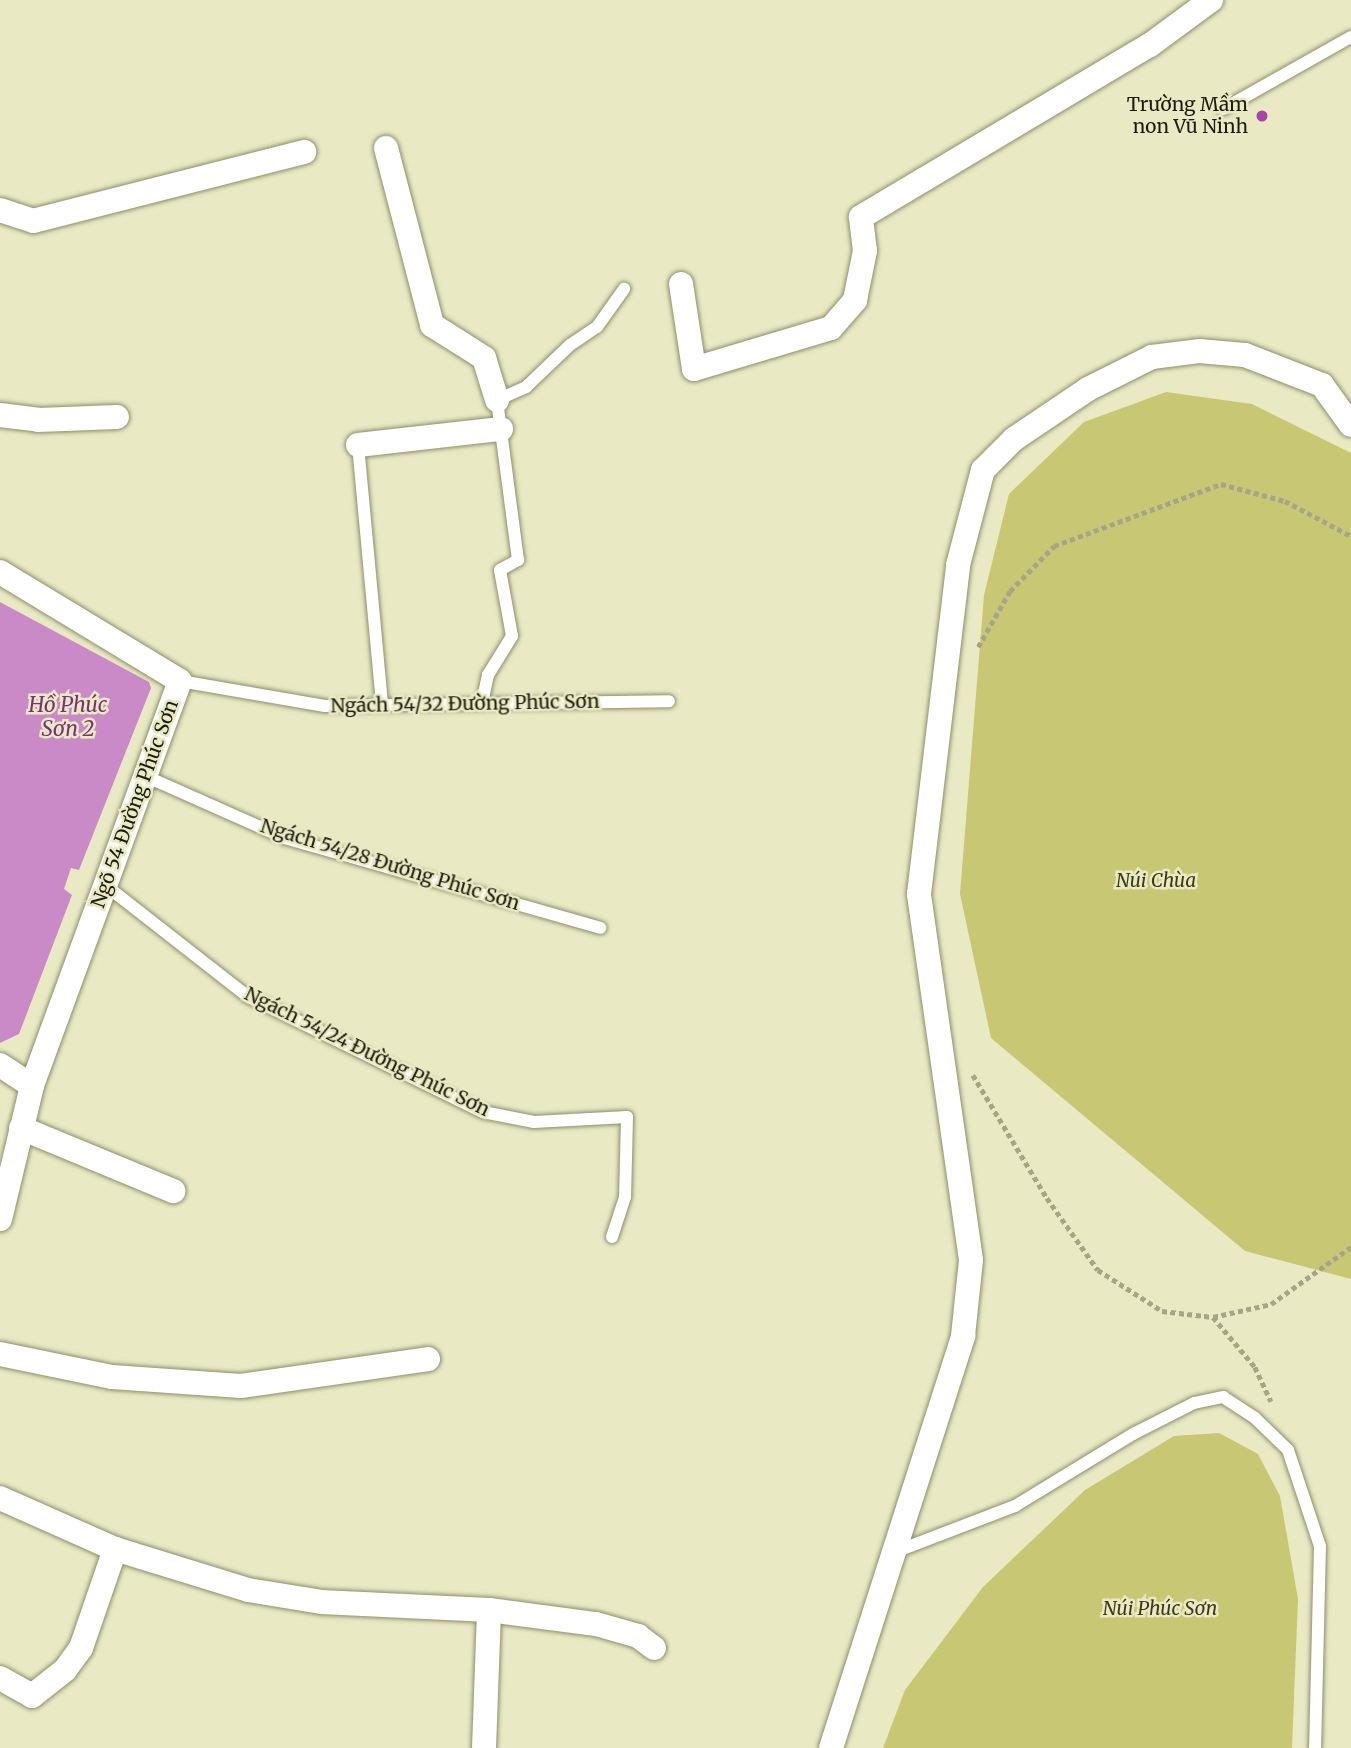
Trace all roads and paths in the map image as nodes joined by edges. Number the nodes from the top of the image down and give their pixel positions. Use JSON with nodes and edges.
{"nodes":[{"id":1,"x":1211,"y":0,"type":"edge"},
{"id":2,"x":1351,"y":37,"type":"edge"},
{"id":3,"x":1223,"y":109,"type":"dead end"},
{"id":4,"x":386,"y":148,"type":"dead end"},
{"id":5,"x":303,"y":152,"type":"dead end"},
{"id":6,"x":0,"y":210,"type":"edge"},
{"id":7,"x":681,"y":284,"type":"dead end"},
{"id":8,"x":624,"y":289,"type":"dead end"},
{"id":9,"x":497,"y":400,"type":"junction"},
{"id":10,"x":0,"y":415,"type":"edge"},
{"id":11,"x":117,"y":417,"type":"dead end"},
{"id":12,"x":1351,"y":425,"type":"edge"},
{"id":13,"x":501,"y":429,"type":"junction"},
{"id":14,"x":358,"y":444,"type":"joint"},
{"id":15,"x":1351,"y":536,"type":"edge"},
{"id":16,"x":0,"y":572,"type":"edge"},
{"id":17,"x":975,"y":651,"type":"dead end"},
{"id":18,"x":180,"y":681,"type":"junction"},
{"id":19,"x":668,"y":701,"type":"dead end"},
{"id":20,"x":482,"y":703,"type":"junction"},
{"id":21,"x":382,"y":705,"type":"junction"},
{"id":22,"x":145,"y":776,"type":"junction"},
{"id":23,"x":105,"y":885,"type":"junction"},
{"id":24,"x":600,"y":928,"type":"dead end"},
{"id":25,"x":940,"y":1028,"type":"junction"},
{"id":26,"x":0,"y":1065,"type":"edge"},
{"id":27,"x":32,"y":1086,"type":"junction"},
{"id":28,"x":21,"y":1128,"type":"junction"},
{"id":29,"x":173,"y":1191,"type":"dead end"},
{"id":30,"x":0,"y":1219,"type":"edge"},
{"id":31,"x":612,"y":1237,"type":"dead end"},
{"id":32,"x":1351,"y":1247,"type":"edge"},
{"id":33,"x":1213,"y":1317,"type":"junction"},
{"id":34,"x":0,"y":1354,"type":"edge"},
{"id":35,"x":428,"y":1359,"type":"dead end"},
{"id":36,"x":1288,"y":1450,"type":"junction"},
{"id":37,"x":0,"y":1498,"type":"edge"},
{"id":38,"x":115,"y":1549,"type":"junction"},
{"id":39,"x":895,"y":1552,"type":"junction"},
{"id":40,"x":489,"y":1610,"type":"junction"},
{"id":41,"x":654,"y":1647,"type":"dead end"},
{"id":42,"x":0,"y":1678,"type":"edge"},
{"id":43,"x":484,"y":1748,"type":"edge"},
{"id":44,"x":831,"y":1748,"type":"edge"},
{"id":45,"x":1315,"y":1748,"type":"edge"}],
"edges":[{"from":1,"to":7,"type":"street"},
{"from":2,"to":3,"type":"lane"},
{"from":4,"to":9,"type":"street"},
{"from":5,"to":6,"type":"street"},
{"from":8,"to":9,"type":"lane"},
{"from":9,"to":13,"type":"lane"},
{"from":10,"to":11,"type":"street"},
{"from":12,"to":25,"type":"street"},
{"from":13,"to":14,"type":"street"},
{"from":13,"to":20,"type":"lane"},
{"from":14,"to":21,"type":"lane"},
{"from":15,"to":17,"type":"path"},
{"from":16,"to":18,"type":"street","name":"Ngõ 54 Đường Phúc Sơn"},
{"from":18,"to":21,"type":"lane","name":"Ngách 54/32 Đường Phúc Sơn"},
{"from":18,"to":22,"type":"street","name":"Ngõ 54 Đường Phúc Sơn"},
{"from":19,"to":20,"type":"lane","name":"Ngách 54/32 Đường Phúc Sơn"},
{"from":20,"to":21,"type":"lane","name":"Ngách 54/32 Đường Phúc Sơn"},
{"from":22,"to":23,"type":"street","name":"Ngõ 54 Đường Phúc Sơn"},
{"from":22,"to":24,"type":"lane","name":"Ngách 54/28 Đường Phúc Sơn"},
{"from":23,"to":27,"type":"street","name":"Ngõ 54 Đường Phúc Sơn"},
{"from":23,"to":31,"type":"lane","name":"Ngách 54/24 Đường Phúc Sơn"},
{"from":25,"to":33,"type":"path"},
{"from":25,"to":39,"type":"street"},
{"from":26,"to":27,"type":"street"},
{"from":27,"to":28,"type":"street","name":"Ngõ 54 Đường Phúc Sơn"},
{"from":28,"to":29,"type":"street"},
{"from":28,"to":30,"type":"street","name":"Ngõ 54 Đường Phúc Sơn"},
{"from":32,"to":33,"type":"path"},
{"from":33,"to":36,"type":"path"},
{"from":34,"to":35,"type":"street"},
{"from":36,"to":39,"type":"lane"},
{"from":36,"to":45,"type":"lane"},
{"from":37,"to":38,"type":"street"},
{"from":38,"to":40,"type":"street"},
{"from":38,"to":42,"type":"street"},
{"from":39,"to":44,"type":"street"},
{"from":40,"to":41,"type":"street"},
{"from":40,"to":43,"type":"street"}]}
